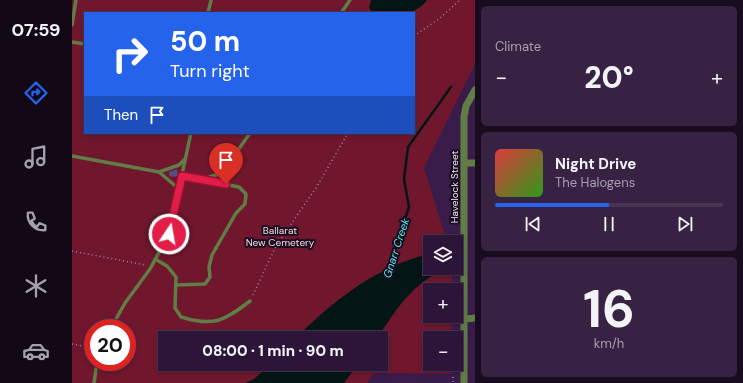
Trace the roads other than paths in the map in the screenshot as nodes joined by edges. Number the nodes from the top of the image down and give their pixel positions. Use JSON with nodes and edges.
{"nodes":[{"id":1,"x":76,"y":0,"type":"edge"},
{"id":2,"x":210,"y":0,"type":"edge"},
{"id":3,"x":350,"y":0,"type":"edge"},
{"id":4,"x":208,"y":12,"type":"edge"},
{"id":5,"x":342,"y":12,"type":"edge"},
{"id":6,"x":72,"y":24,"type":"edge"},
{"id":7,"x":72,"y":42,"type":"edge"},
{"id":8,"x":84,"y":44,"type":"edge"},
{"id":9,"x":475,"y":90,"type":"edge"},
{"id":10,"x":191,"y":134,"type":"edge"},
{"id":11,"x":249,"y":134,"type":"edge"},
{"id":12,"x":72,"y":156,"type":"edge"},
{"id":13,"x":186,"y":158,"type":"junction"},
{"id":14,"x":464,"y":162,"type":"junction"},
{"id":15,"x":475,"y":162,"type":"edge"},
{"id":16,"x":159,"y":172,"type":"junction"},
{"id":17,"x":182,"y":176,"type":"junction"},
{"id":18,"x":203,"y":179,"type":"junction"},
{"id":19,"x":179,"y":189,"type":"junction"},
{"id":20,"x":155,"y":259,"type":"junction"},
{"id":21,"x":177,"y":285,"type":"junction"},
{"id":22,"x":250,"y":301,"type":"road end"},
{"id":23,"x":475,"y":318,"type":"edge"},
{"id":24,"x":116,"y":319,"type":"edge"},
{"id":25,"x":465,"y":319,"type":"junction"},
{"id":26,"x":96,"y":371,"type":"edge"},
{"id":27,"x":94,"y":383,"type":"edge"},
{"id":28,"x":464,"y":383,"type":"edge"}],
"edges":[{"from":1,"to":6,"type":"lane"},
{"from":2,"to":4,"type":"lane"},
{"from":3,"to":5,"type":"lane"},
{"from":7,"to":8,"type":"lane"},
{"from":9,"to":14,"type":"street","name":"Havelock Street"},
{"from":10,"to":13,"type":"lane"},
{"from":11,"to":18,"type":"lane"},
{"from":12,"to":16,"type":"lane"},
{"from":13,"to":16,"type":"lane"},
{"from":13,"to":17,"type":"lane"},
{"from":14,"to":15,"type":"street"},
{"from":14,"to":25,"type":"street","name":"Havelock Street"},
{"from":16,"to":19,"type":"lane"},
{"from":17,"to":18,"type":"lane"},
{"from":17,"to":19,"type":"lane"},
{"from":18,"to":21,"type":"lane"},
{"from":19,"to":20,"type":"lane"},
{"from":20,"to":21,"type":"lane"},
{"from":20,"to":24,"type":"lane"},
{"from":21,"to":22,"type":"lane"},
{"from":23,"to":25,"type":"street"},
{"from":25,"to":28,"type":"street","name":"Havelock Street"},
{"from":26,"to":27,"type":"lane"}]}
